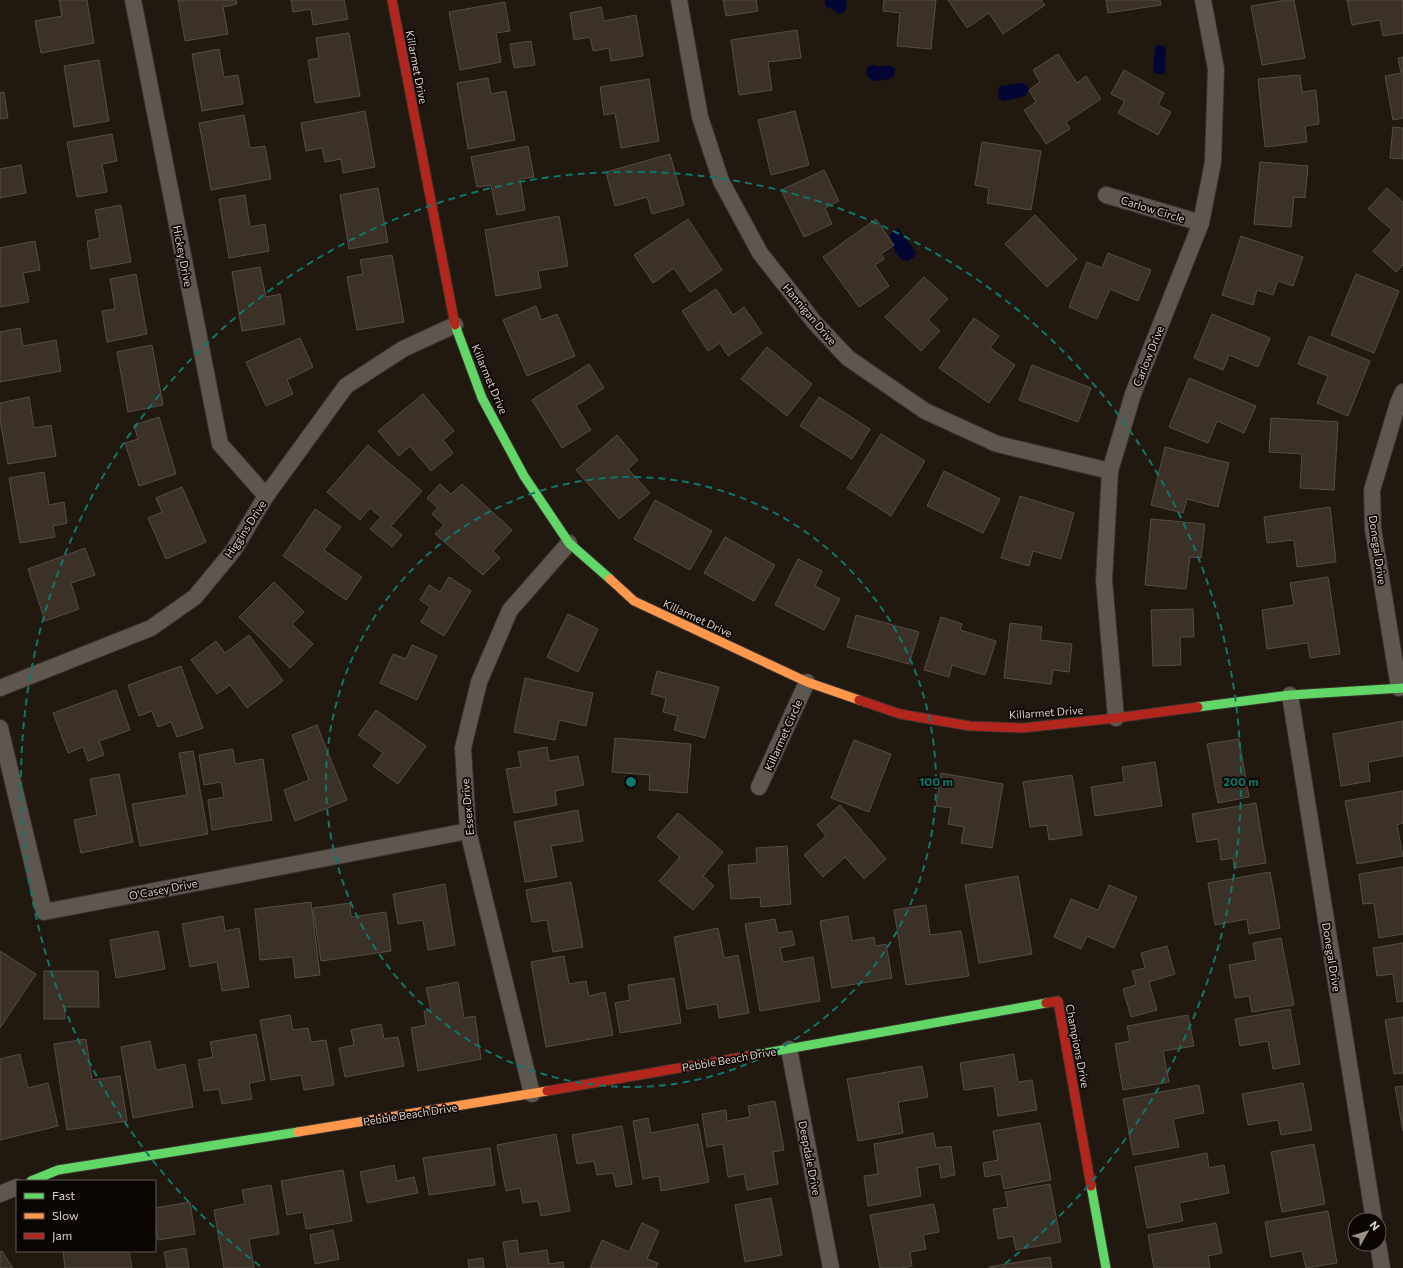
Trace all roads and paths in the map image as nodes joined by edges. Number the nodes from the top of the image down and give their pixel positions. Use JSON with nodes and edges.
{"nodes":[{"id":1,"x":133,"y":0,"type":"edge"},
{"id":2,"x":392,"y":0,"type":"edge"},
{"id":3,"x":679,"y":0,"type":"edge"},
{"id":4,"x":1203,"y":0,"type":"edge"},
{"id":5,"x":1106,"y":195,"type":"dead end"},
{"id":6,"x":1201,"y":223,"type":"junction"},
{"id":7,"x":455,"y":325,"type":"junction"},
{"id":8,"x":1401,"y":400,"type":"edge"},
{"id":9,"x":1110,"y":471,"type":"junction"},
{"id":10,"x":266,"y":496,"type":"junction"},
{"id":11,"x":569,"y":543,"type":"junction"},
{"id":12,"x":807,"y":682,"type":"junction"},
{"id":13,"x":0,"y":688,"type":"edge"},
{"id":14,"x":1401,"y":688,"type":"edge"},
{"id":15,"x":1290,"y":695,"type":"junction"},
{"id":16,"x":1116,"y":718,"type":"junction"},
{"id":17,"x":0,"y":728,"type":"edge"},
{"id":18,"x":759,"y":787,"type":"dead end"},
{"id":19,"x":468,"y":831,"type":"junction"},
{"id":20,"x":789,"y":1049,"type":"junction"},
{"id":21,"x":532,"y":1094,"type":"junction"},
{"id":22,"x":33,"y":1180,"type":"edge"},
{"id":23,"x":16,"y":1187,"type":"edge"},
{"id":24,"x":0,"y":1194,"type":"edge"},
{"id":25,"x":1373,"y":1212,"type":"edge"},
{"id":26,"x":1379,"y":1252,"type":"edge"},
{"id":27,"x":831,"y":1268,"type":"edge"},
{"id":28,"x":1106,"y":1268,"type":"edge"},
{"id":29,"x":1382,"y":1268,"type":"edge"}],
"edges":[{"from":1,"to":10,"type":"street","name":"Hickey Drive"},
{"from":2,"to":7,"type":"street","name":"Killarmet Drive"},
{"from":3,"to":9,"type":"street","name":"Hannigan Drive"},
{"from":4,"to":6,"type":"street","name":"Carlow Drive"},
{"from":5,"to":6,"type":"street","name":"Carlow Circle"},
{"from":6,"to":9,"type":"street","name":"Carlow Drive"},
{"from":7,"to":10,"type":"street","name":"Higgins Drive"},
{"from":7,"to":11,"type":"street","name":"Killarmet Drive"},
{"from":8,"to":14,"type":"street","name":"Donegal Drive"},
{"from":9,"to":16,"type":"street","name":"Carlow Drive"},
{"from":10,"to":13,"type":"street","name":"Higgins Drive"},
{"from":11,"to":12,"type":"street","name":"Killarmet Drive"},
{"from":11,"to":19,"type":"street","name":"Essex Drive"},
{"from":12,"to":16,"type":"street","name":"Killarmet Drive"},
{"from":12,"to":18,"type":"street","name":"Killarmet Circle"},
{"from":14,"to":15,"type":"street","name":"Killarmet Drive"},
{"from":15,"to":16,"type":"street","name":"Killarmet Drive"},
{"from":15,"to":25,"type":"street","name":"Donegal Drive"},
{"from":17,"to":19,"type":"street","name":"O'Casey Drive"},
{"from":19,"to":21,"type":"street","name":"Essex Drive"},
{"from":20,"to":21,"type":"street","name":"Pebble Beach Drive"},
{"from":20,"to":27,"type":"street","name":"Deepdale Drive"},
{"from":20,"to":28,"type":"street","name":"Champions Drive"},
{"from":21,"to":22,"type":"street","name":"Pebble Beach Drive"},
{"from":23,"to":24,"type":"street"},
{"from":26,"to":29,"type":"street"}]}
